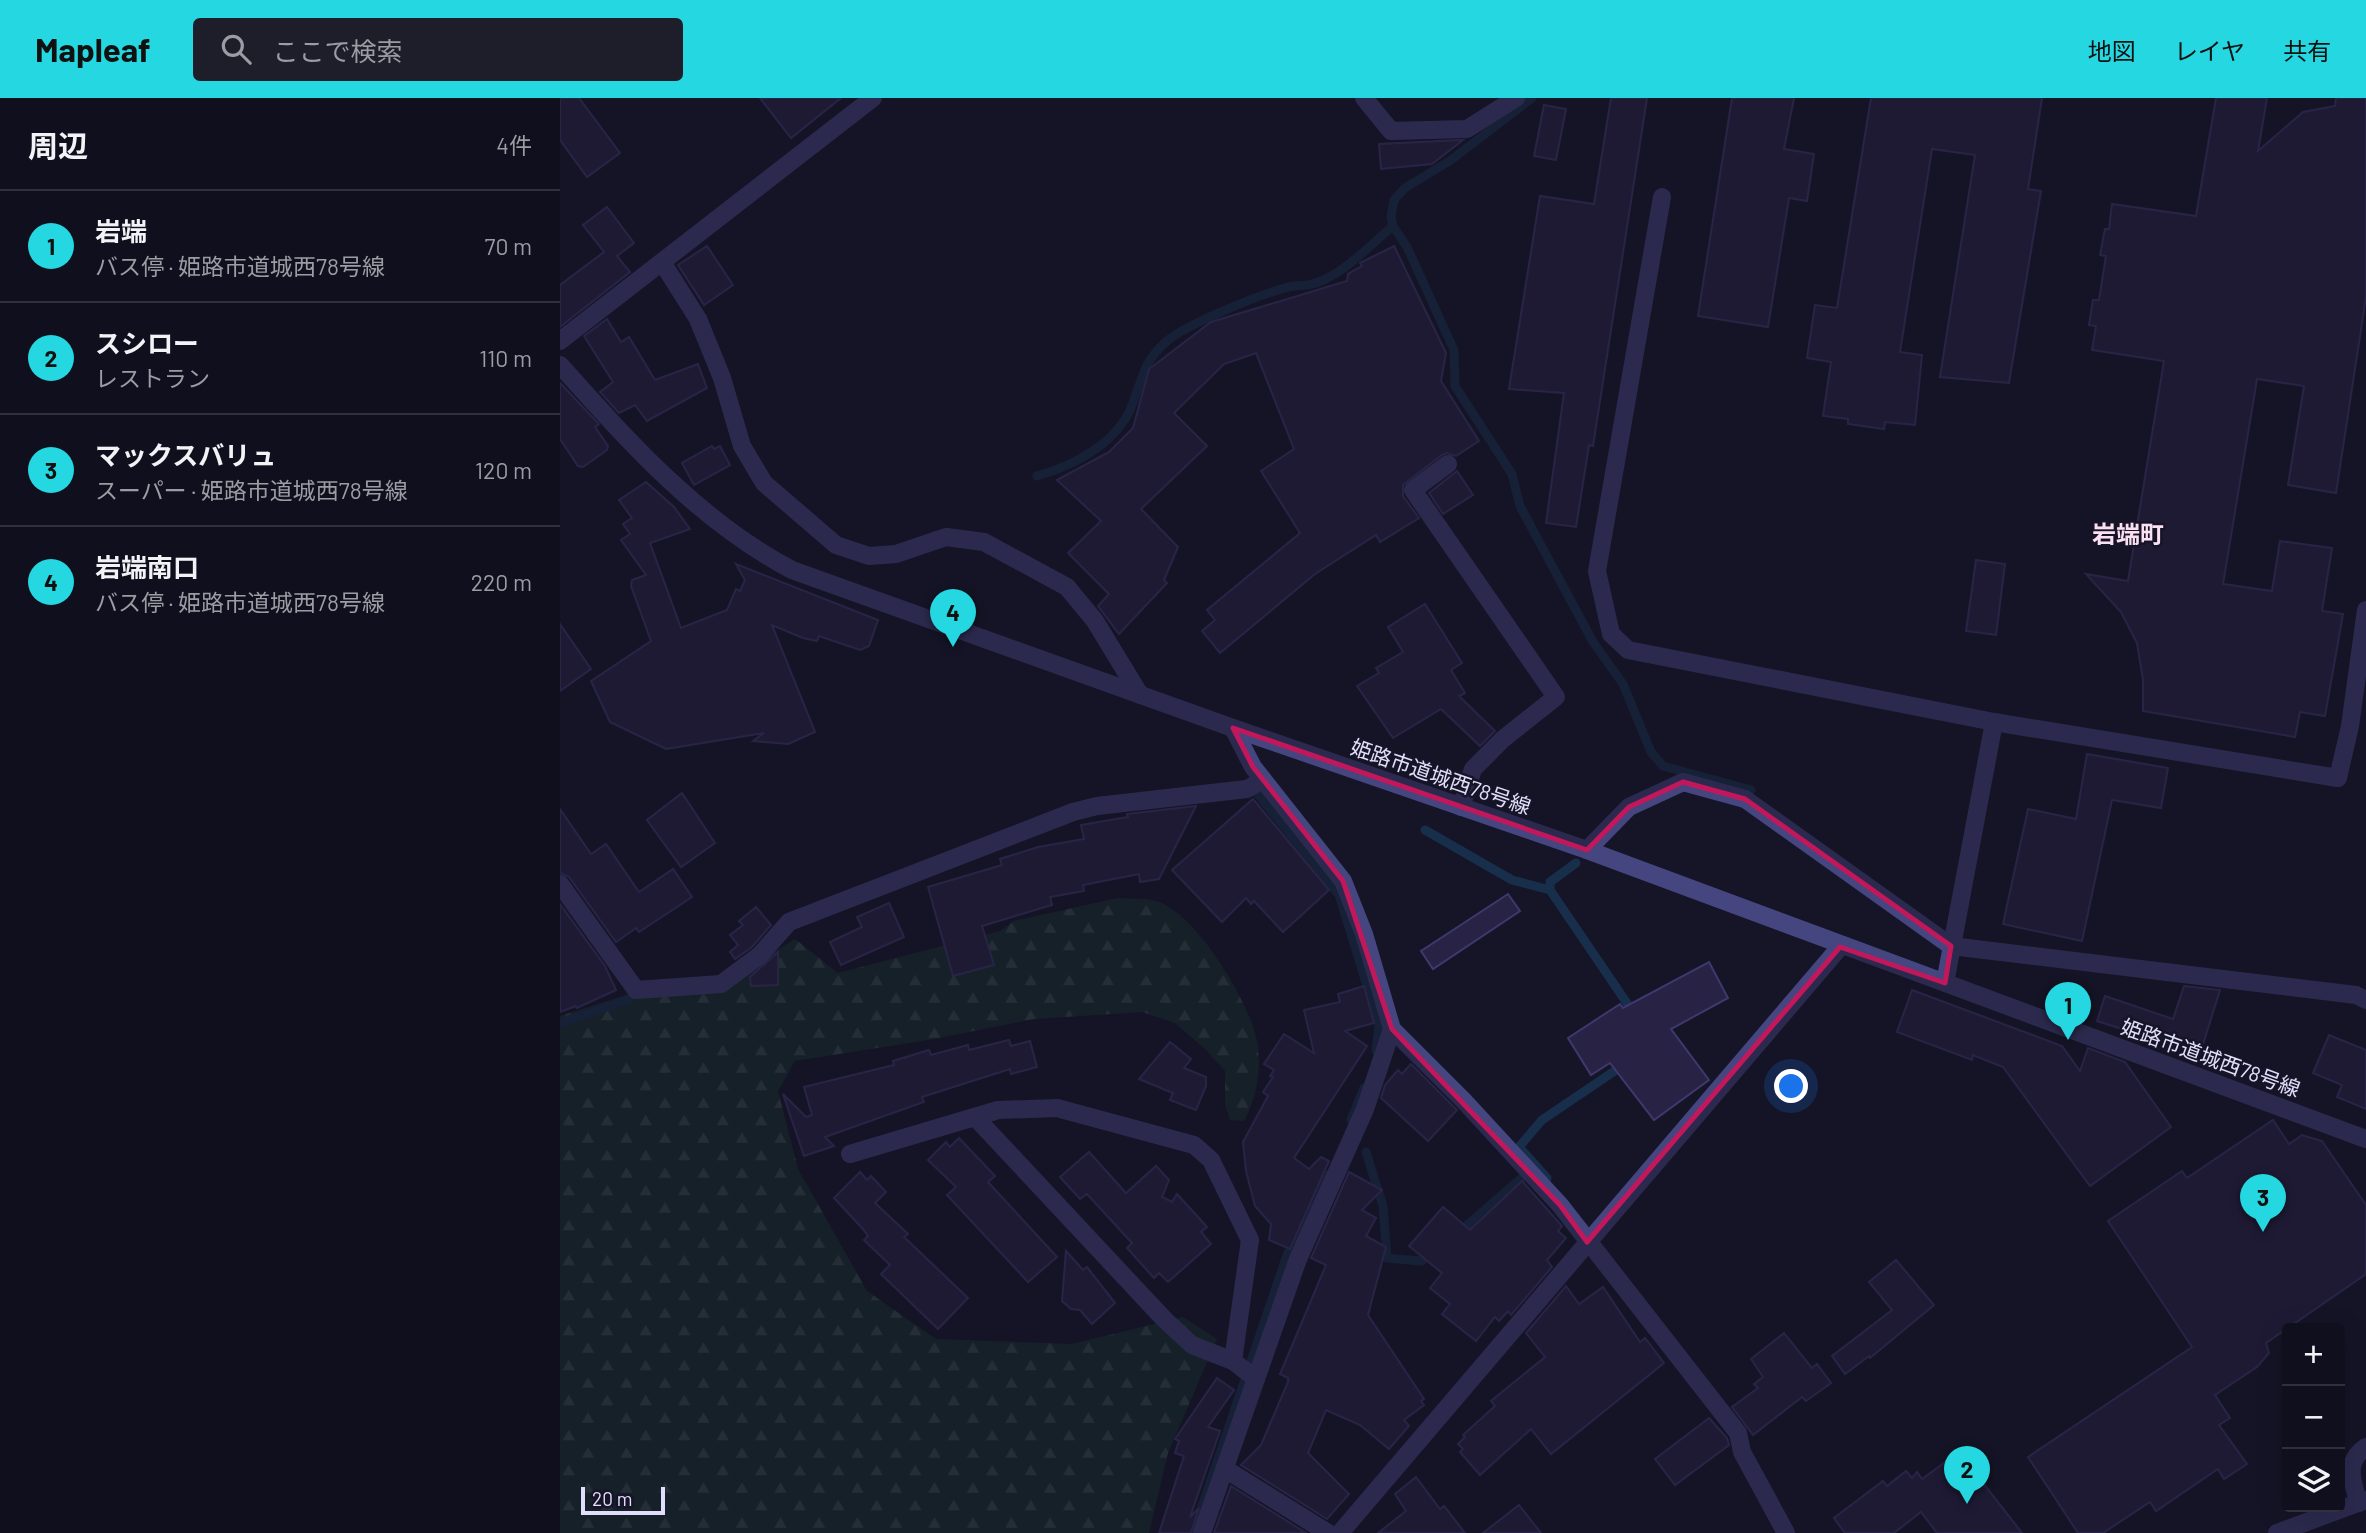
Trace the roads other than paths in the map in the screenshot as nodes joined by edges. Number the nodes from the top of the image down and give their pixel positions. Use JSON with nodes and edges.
{"nodes":[{"id":1,"x":873,"y":98,"type":"edge"},
{"id":2,"x":1364,"y":98,"type":"edge"},
{"id":3,"x":1516,"y":98,"type":"edge"},
{"id":4,"x":1662,"y":197,"type":"dead end"},
{"id":5,"x":662,"y":262,"type":"junction"},
{"id":6,"x":560,"y":341,"type":"edge"},
{"id":7,"x":560,"y":365,"type":"edge"},
{"id":8,"x":1448,"y":464,"type":"dead end"},
{"id":9,"x":2366,"y":610,"type":"edge"},
{"id":10,"x":2363,"y":657,"type":"edge"},
{"id":11,"x":1140,"y":695,"type":"junction"},
{"id":12,"x":1994,"y":722,"type":"junction"},
{"id":13,"x":2350,"y":726,"type":"junction"},
{"id":14,"x":1233,"y":729,"type":"junction"},
{"id":15,"x":2366,"y":738,"type":"edge"},
{"id":16,"x":1264,"y":780,"type":"junction"},
{"id":17,"x":1461,"y":807,"type":"junction"},
{"id":18,"x":1587,"y":850,"type":"junction"},
{"id":19,"x":560,"y":884,"type":"edge"},
{"id":20,"x":1951,"y":946,"type":"junction"},
{"id":21,"x":1840,"y":947,"type":"junction"},
{"id":22,"x":1945,"y":983,"type":"junction"},
{"id":23,"x":2366,"y":1000,"type":"edge"},
{"id":24,"x":1392,"y":1029,"type":"junction"},
{"id":25,"x":976,"y":1118,"type":"junction"},
{"id":26,"x":2366,"y":1139,"type":"edge"},
{"id":27,"x":850,"y":1154,"type":"dead end"},
{"id":28,"x":1587,"y":1241,"type":"junction"},
{"id":29,"x":1233,"y":1361,"type":"junction"},
{"id":30,"x":1256,"y":1379,"type":"junction"},
{"id":31,"x":2366,"y":1447,"type":"edge"},
{"id":32,"x":1225,"y":1469,"type":"junction"},
{"id":33,"x":2363,"y":1502,"type":"edge"},
{"id":34,"x":1202,"y":1533,"type":"edge"},
{"id":35,"x":1328,"y":1533,"type":"edge"},
{"id":36,"x":1340,"y":1533,"type":"edge"},
{"id":37,"x":1786,"y":1533,"type":"edge"},
{"id":38,"x":2277,"y":1533,"type":"edge"}],
"edges":[{"from":1,"to":5,"type":"street"},
{"from":2,"to":3,"type":"street"},
{"from":4,"to":12,"type":"street"},
{"from":5,"to":6,"type":"street"},
{"from":5,"to":11,"type":"street"},
{"from":7,"to":11,"type":"street","name":"姫路市道城西78号線"},
{"from":8,"to":17,"type":"street"},
{"from":9,"to":10,"type":"street"},
{"from":10,"to":13,"type":"street"},
{"from":11,"to":14,"type":"street","name":"姫路市道城西78号線"},
{"from":12,"to":13,"type":"street"},
{"from":12,"to":20,"type":"street"},
{"from":13,"to":15,"type":"street"},
{"from":14,"to":16,"type":"street"},
{"from":14,"to":17,"type":"street","name":"姫路市道城西78号線"},
{"from":16,"to":19,"type":"street"},
{"from":16,"to":24,"type":"street"},
{"from":17,"to":18,"type":"street","name":"姫路市道城西78号線"},
{"from":18,"to":20,"type":"street"},
{"from":18,"to":21,"type":"street","name":"姫路市道城西78号線"},
{"from":20,"to":22,"type":"street"},
{"from":20,"to":23,"type":"street"},
{"from":21,"to":22,"type":"street","name":"姫路市道城西78号線"},
{"from":21,"to":28,"type":"street"},
{"from":22,"to":26,"type":"street","name":"姫路市道城西78号線"},
{"from":24,"to":28,"type":"street"},
{"from":24,"to":30,"type":"street"},
{"from":25,"to":27,"type":"street"},
{"from":25,"to":29,"type":"street"},
{"from":25,"to":29,"type":"street"},
{"from":28,"to":36,"type":"street"},
{"from":28,"to":37,"type":"street"},
{"from":29,"to":30,"type":"street"},
{"from":30,"to":32,"type":"street"},
{"from":31,"to":33,"type":"street"},
{"from":32,"to":34,"type":"street"},
{"from":32,"to":35,"type":"street"},
{"from":33,"to":38,"type":"street"}]}
